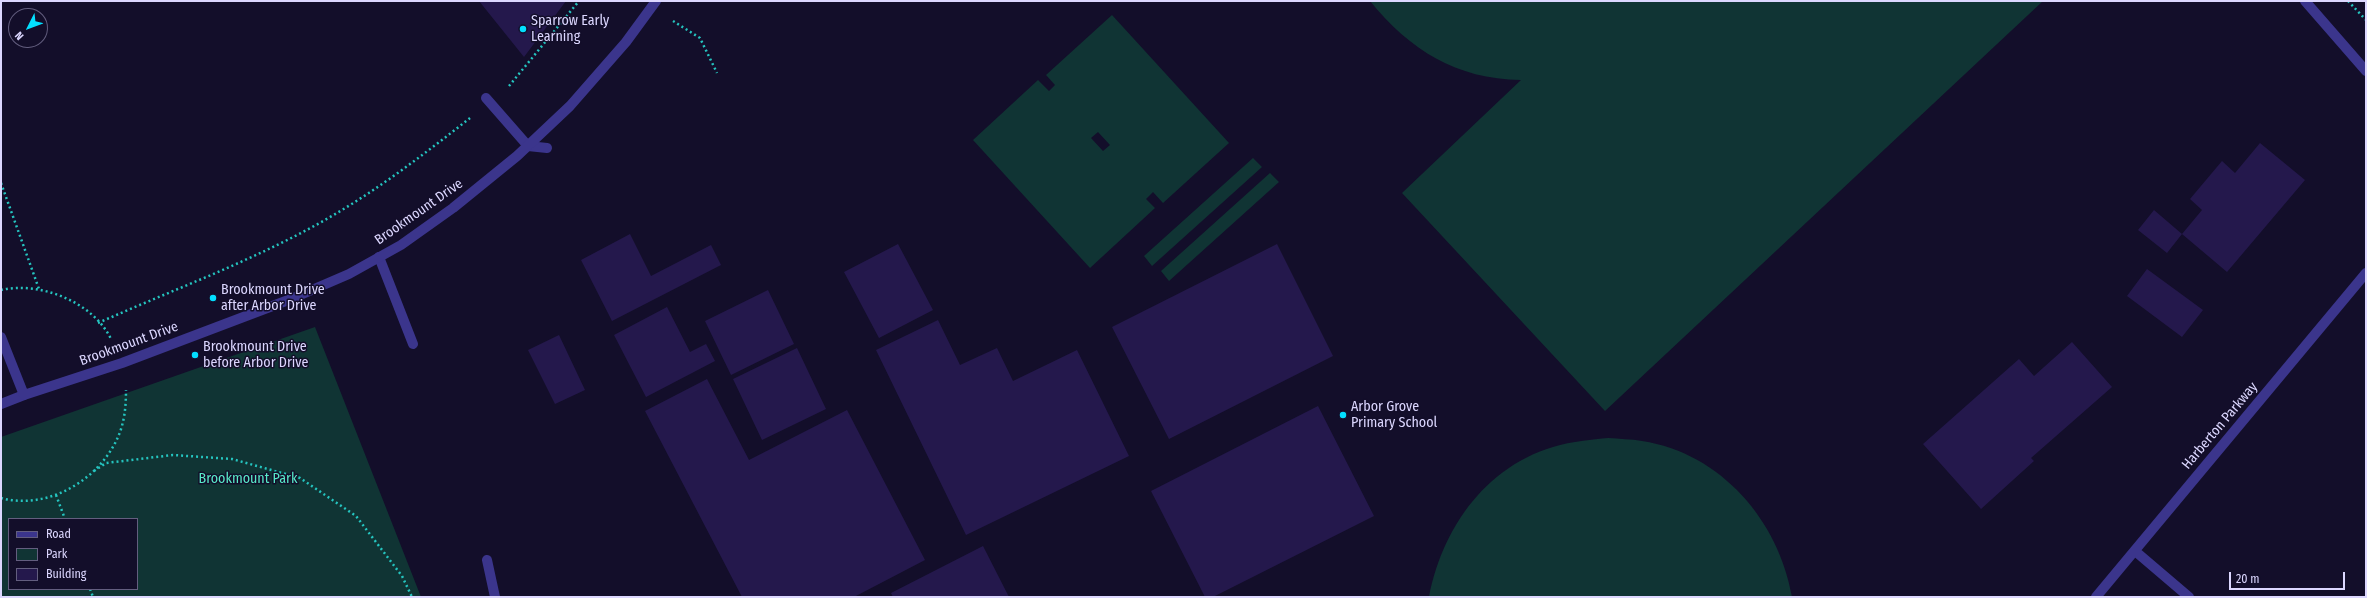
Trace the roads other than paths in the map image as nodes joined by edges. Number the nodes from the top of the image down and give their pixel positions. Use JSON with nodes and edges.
{"nodes":[{"id":1,"x":2305,"y":1,"type":"edge"},
{"id":2,"x":654,"y":3,"type":"edge"},
{"id":3,"x":2366,"y":71,"type":"edge"},
{"id":4,"x":488,"y":100,"type":"road end"},
{"id":5,"x":528,"y":146,"type":"junction"},
{"id":6,"x":547,"y":148,"type":"dead end"},
{"id":7,"x":379,"y":257,"type":"junction"},
{"id":8,"x":2366,"y":273,"type":"edge"},
{"id":9,"x":1,"y":337,"type":"edge"},
{"id":10,"x":413,"y":344,"type":"dead end"},
{"id":11,"x":24,"y":395,"type":"junction"},
{"id":12,"x":1,"y":404,"type":"edge"},
{"id":13,"x":2135,"y":551,"type":"junction"},
{"id":14,"x":487,"y":560,"type":"dead end"},
{"id":15,"x":495,"y":597,"type":"edge"},
{"id":16,"x":2096,"y":597,"type":"edge"},
{"id":17,"x":2189,"y":597,"type":"edge"}],
"edges":[{"from":1,"to":3,"type":"street"},
{"from":2,"to":5,"type":"street","name":"Brookmount Drive"},
{"from":4,"to":5,"type":"street"},
{"from":5,"to":6,"type":"street"},
{"from":5,"to":7,"type":"street","name":"Brookmount Drive"},
{"from":7,"to":10,"type":"street"},
{"from":7,"to":11,"type":"street","name":"Brookmount Drive"},
{"from":8,"to":13,"type":"street","name":"Harberton Parkway"},
{"from":9,"to":11,"type":"street"},
{"from":11,"to":12,"type":"street","name":"Brookmount Drive"},
{"from":13,"to":16,"type":"street","name":"Harberton Parkway"},
{"from":13,"to":17,"type":"street"},
{"from":14,"to":15,"type":"street"}]}
